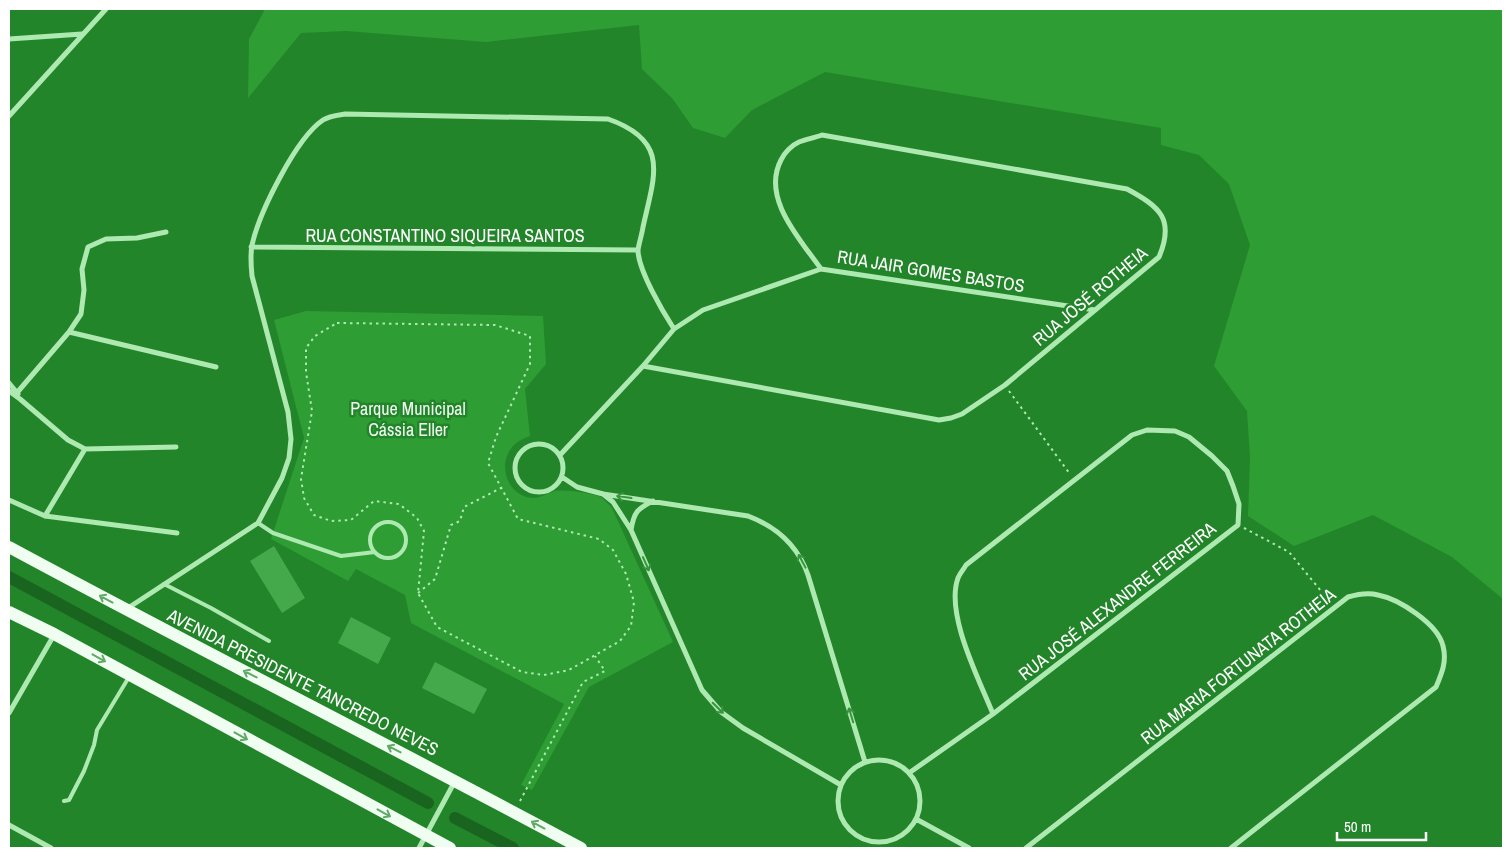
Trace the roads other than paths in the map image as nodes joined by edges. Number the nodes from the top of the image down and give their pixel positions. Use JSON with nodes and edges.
{"nodes":[{"id":1,"x":106,"y":9,"type":"edge"},
{"id":2,"x":83,"y":34,"type":"junction"},
{"id":3,"x":9,"y":39,"type":"edge"},
{"id":4,"x":9,"y":116,"type":"edge"},
{"id":5,"x":166,"y":232,"type":"dead end"},
{"id":6,"x":251,"y":247,"type":"junction"},
{"id":7,"x":638,"y":250,"type":"junction"},
{"id":8,"x":821,"y":269,"type":"junction"},
{"id":9,"x":1096,"y":310,"type":"junction"},
{"id":10,"x":674,"y":329,"type":"junction"},
{"id":11,"x":68,"y":332,"type":"junction"},
{"id":12,"x":643,"y":366,"type":"junction"},
{"id":13,"x":216,"y":367,"type":"dead end"},
{"id":14,"x":9,"y":383,"type":"edge"},
{"id":15,"x":9,"y":391,"type":"edge"},
{"id":16,"x":17,"y":395,"type":"junction"},
{"id":17,"x":176,"y":447,"type":"dead end"},
{"id":18,"x":85,"y":449,"type":"junction"},
{"id":19,"x":560,"y":455,"type":"junction"},
{"id":20,"x":562,"y":477,"type":"junction"},
{"id":21,"x":603,"y":494,"type":"junction"},
{"id":22,"x":9,"y":500,"type":"edge"},
{"id":23,"x":653,"y":501,"type":"junction"},
{"id":24,"x":45,"y":516,"type":"junction"},
{"id":25,"x":258,"y":523,"type":"junction"},
{"id":26,"x":632,"y":530,"type":"junction"},
{"id":27,"x":177,"y":533,"type":"dead end"},
{"id":28,"x":9,"y":547,"type":"edge"},
{"id":29,"x":375,"y":552,"type":"junction"},
{"id":30,"x":164,"y":584,"type":"junction"},
{"id":31,"x":125,"y":610,"type":"junction"},
{"id":32,"x":9,"y":612,"type":"edge"},
{"id":33,"x":54,"y":634,"type":"junction"},
{"id":34,"x":269,"y":641,"type":"dead end"},
{"id":35,"x":130,"y":675,"type":"junction"},
{"id":36,"x":9,"y":712,"type":"edge"},
{"id":37,"x":993,"y":714,"type":"junction"},
{"id":38,"x":865,"y":762,"type":"junction"},
{"id":39,"x":909,"y":773,"type":"junction"},
{"id":40,"x":455,"y":780,"type":"junction"},
{"id":41,"x":841,"y":785,"type":"junction"},
{"id":42,"x":64,"y":801,"type":"dead end"},
{"id":43,"x":916,"y":819,"type":"junction"},
{"id":44,"x":9,"y":825,"type":"edge"},
{"id":45,"x":426,"y":836,"type":"junction"},
{"id":46,"x":869,"y":841,"type":"junction"},
{"id":47,"x":51,"y":848,"type":"edge"},
{"id":48,"x":419,"y":848,"type":"edge"},
{"id":49,"x":450,"y":848,"type":"edge"},
{"id":50,"x":581,"y":848,"type":"edge"},
{"id":51,"x":867,"y":848,"type":"edge"},
{"id":52,"x":969,"y":848,"type":"edge"},
{"id":53,"x":1026,"y":848,"type":"edge"},
{"id":54,"x":1231,"y":848,"type":"edge"}],
"edges":[{"from":1,"to":2,"type":"street"},
{"from":2,"to":3,"type":"street"},
{"from":2,"to":4,"type":"street"},
{"from":5,"to":11,"type":"street"},
{"from":6,"to":7,"type":"street","name":"RUA CONSTANTINO SIQUEIRA SANTOS"},
{"from":6,"to":7,"type":"street"},
{"from":6,"to":25,"type":"street"},
{"from":7,"to":10,"type":"street"},
{"from":8,"to":9,"type":"street","name":"RUA JAIR GOMES BASTOS"},
{"from":8,"to":9,"type":"street","name":"RUA JOSÉ ROTHEIA"},
{"from":8,"to":10,"type":"street","name":"RUA JAIR GOMES BASTOS"},
{"from":9,"to":12,"type":"street","name":"RUA JOSÉ ROTHEIA"},
{"from":10,"to":12,"type":"street","name":"RUA JAIR GOMES BASTOS"},
{"from":11,"to":13,"type":"street"},
{"from":11,"to":16,"type":"street"},
{"from":12,"to":19,"type":"street","name":"RUA JAIR GOMES BASTOS"},
{"from":14,"to":16,"type":"street"},
{"from":15,"to":16,"type":"street"},
{"from":16,"to":18,"type":"street"},
{"from":17,"to":18,"type":"street"},
{"from":18,"to":24,"type":"street"},
{"from":19,"to":20,"type":"street"},
{"from":19,"to":20,"type":"street"},
{"from":20,"to":21,"type":"street"},
{"from":23,"to":21,"type":"street","one_way":true},
{"from":21,"to":26,"type":"street"},
{"from":22,"to":24,"type":"street"},
{"from":23,"to":26,"type":"street"},
{"from":38,"to":23,"type":"street","one_way":true},
{"from":24,"to":27,"type":"street"},
{"from":25,"to":29,"type":"lane"},
{"from":25,"to":30,"type":"street"},
{"from":26,"to":41,"type":"street","one_way":true},
{"from":31,"to":28,"type":"main road","name":"AVENIDA PRESIDENTE TANCREDO NEVES","one_way":true},
{"from":29,"to":29,"type":"lane"},
{"from":30,"to":31,"type":"street"},
{"from":30,"to":34,"type":"lane"},
{"from":40,"to":31,"type":"main road","name":"AVENIDA PRESIDENTE TANCREDO NEVES","one_way":true},
{"from":32,"to":33,"type":"main road"},
{"from":33,"to":35,"type":"main road","one_way":true},
{"from":33,"to":36,"type":"street"},
{"from":35,"to":42,"type":"lane"},
{"from":35,"to":45,"type":"main road","one_way":true},
{"from":37,"to":37,"type":"street","name":"RUA JOSÉ ALEXANDRE FERREIRA"},
{"from":37,"to":39,"type":"street","name":"RUA JOSÉ ALEXANDRE FERREIRA"},
{"from":38,"to":39,"type":"street"},
{"from":38,"to":41,"type":"street"},
{"from":39,"to":43,"type":"street"},
{"from":40,"to":45,"type":"street"},
{"from":50,"to":40,"type":"main road","name":"AVENIDA PRESIDENTE TANCREDO NEVES","one_way":true},
{"from":41,"to":46,"type":"street"},
{"from":43,"to":46,"type":"street"},
{"from":43,"to":52,"type":"street"},
{"from":44,"to":47,"type":"street"},
{"from":45,"to":48,"type":"street"},
{"from":45,"to":49,"type":"main road"},
{"from":46,"to":51,"type":"street"},
{"from":53,"to":54,"type":"street","name":"RUA MARIA FORTUNATA ROTHEIA"}]}
